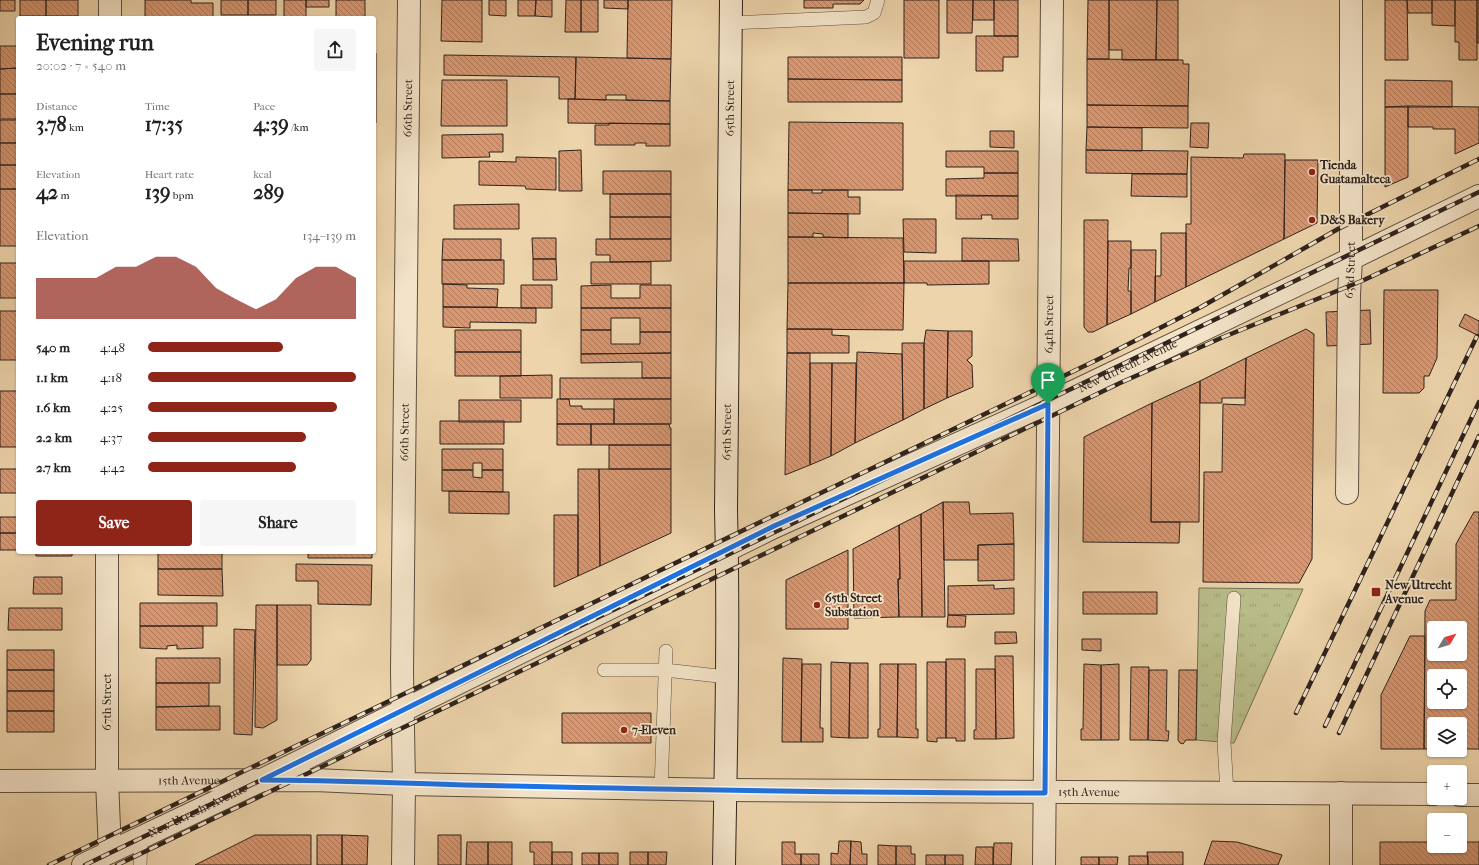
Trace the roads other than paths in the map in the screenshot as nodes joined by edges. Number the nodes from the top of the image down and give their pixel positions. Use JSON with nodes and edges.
{"nodes":[{"id":1,"x":110,"y":0,"type":"edge"},
{"id":2,"x":409,"y":0,"type":"edge"},
{"id":3,"x":731,"y":0,"type":"edge"},
{"id":4,"x":878,"y":0,"type":"edge"},
{"id":5,"x":1052,"y":0,"type":"edge"},
{"id":6,"x":1351,"y":0,"type":"edge"},
{"id":7,"x":110,"y":16,"type":"edge"},
{"id":8,"x":731,"y":23,"type":"junction"},
{"id":9,"x":1479,"y":196,"type":"edge"},
{"id":10,"x":1351,"y":259,"type":"junction"},
{"id":11,"x":1048,"y":404,"type":"junction"},
{"id":12,"x":1348,"y":493,"type":"dead end"},
{"id":13,"x":727,"y":550,"type":"junction"},
{"id":14,"x":107,"y":554,"type":"edge"},
{"id":15,"x":1234,"y":598,"type":"dead end"},
{"id":16,"x":666,"y":651,"type":"dead end"},
{"id":17,"x":604,"y":670,"type":"dead end"},
{"id":18,"x":665,"y":670,"type":"junction"},
{"id":19,"x":727,"y":676,"type":"junction"},
{"id":20,"x":402,"y":711,"type":"junction"},
{"id":21,"x":107,"y":780,"type":"junction"},
{"id":22,"x":262,"y":780,"type":"junction"},
{"id":23,"x":0,"y":781,"type":"edge"},
{"id":24,"x":404,"y":784,"type":"junction"},
{"id":25,"x":661,"y":790,"type":"junction"},
{"id":26,"x":726,"y":790,"type":"junction"},
{"id":27,"x":1045,"y":793,"type":"junction"},
{"id":28,"x":1227,"y":793,"type":"junction"},
{"id":29,"x":1341,"y":793,"type":"junction"},
{"id":30,"x":1427,"y":794,"type":"edge"},
{"id":31,"x":1467,"y":795,"type":"edge"},
{"id":32,"x":1479,"y":795,"type":"edge"},
{"id":33,"x":141,"y":837,"type":"junction"},
{"id":34,"x":110,"y":852,"type":"junction"},
{"id":35,"x":83,"y":865,"type":"edge"},
{"id":36,"x":140,"y":865,"type":"edge"},
{"id":37,"x":403,"y":865,"type":"edge"},
{"id":38,"x":724,"y":865,"type":"edge"},
{"id":39,"x":1044,"y":865,"type":"edge"},
{"id":40,"x":1341,"y":865,"type":"edge"}],
"edges":[{"from":1,"to":7,"type":"street"},
{"from":2,"to":20,"type":"street","name":"66th Street"},
{"from":3,"to":8,"type":"street","name":"65th Street"},
{"from":4,"to":8,"type":"lane"},
{"from":5,"to":11,"type":"street","name":"64th Street"},
{"from":6,"to":10,"type":"street","name":"63rd Street"},
{"from":8,"to":13,"type":"street","name":"65th Street"},
{"from":9,"to":10,"type":"street","name":"New Utrecht Avenue"},
{"from":10,"to":11,"type":"street","name":"New Utrecht Avenue"},
{"from":10,"to":12,"type":"street","name":"63rd Street"},
{"from":11,"to":13,"type":"street","name":"New Utrecht Avenue"},
{"from":11,"to":27,"type":"street","name":"64th Street"},
{"from":13,"to":19,"type":"street","name":"65th Street"},
{"from":13,"to":20,"type":"street","name":"New Utrecht Avenue"},
{"from":14,"to":21,"type":"street","name":"67th Street"},
{"from":15,"to":28,"type":"lane"},
{"from":16,"to":18,"type":"lane"},
{"from":17,"to":18,"type":"lane"},
{"from":18,"to":19,"type":"lane"},
{"from":18,"to":25,"type":"lane"},
{"from":19,"to":26,"type":"street","name":"65th Street"},
{"from":20,"to":22,"type":"street","name":"New Utrecht Avenue"},
{"from":20,"to":24,"type":"street","name":"66th Street"},
{"from":21,"to":22,"type":"street","name":"15th Avenue"},
{"from":21,"to":23,"type":"street","name":"15th Avenue"},
{"from":21,"to":34,"type":"street","name":"67th Street"},
{"from":22,"to":24,"type":"street","name":"15th Avenue"},
{"from":22,"to":33,"type":"street","name":"New Utrecht Avenue"},
{"from":24,"to":25,"type":"street","name":"15th Avenue"},
{"from":24,"to":37,"type":"street","name":"66th Street"},
{"from":25,"to":26,"type":"street","name":"15th Avenue"},
{"from":26,"to":27,"type":"street","name":"15th Avenue"},
{"from":26,"to":38,"type":"street","name":"65th Street"},
{"from":27,"to":28,"type":"street","name":"15th Avenue"},
{"from":27,"to":39,"type":"street","name":"64th Street"},
{"from":28,"to":29,"type":"street","name":"15th Avenue"},
{"from":29,"to":30,"type":"street","name":"15th Avenue"},
{"from":29,"to":40,"type":"street"},
{"from":31,"to":32,"type":"street"},
{"from":33,"to":34,"type":"street","name":"New Utrecht Avenue"},
{"from":33,"to":36,"type":"lane"},
{"from":34,"to":35,"type":"street","name":"New Utrecht Avenue"}]}
